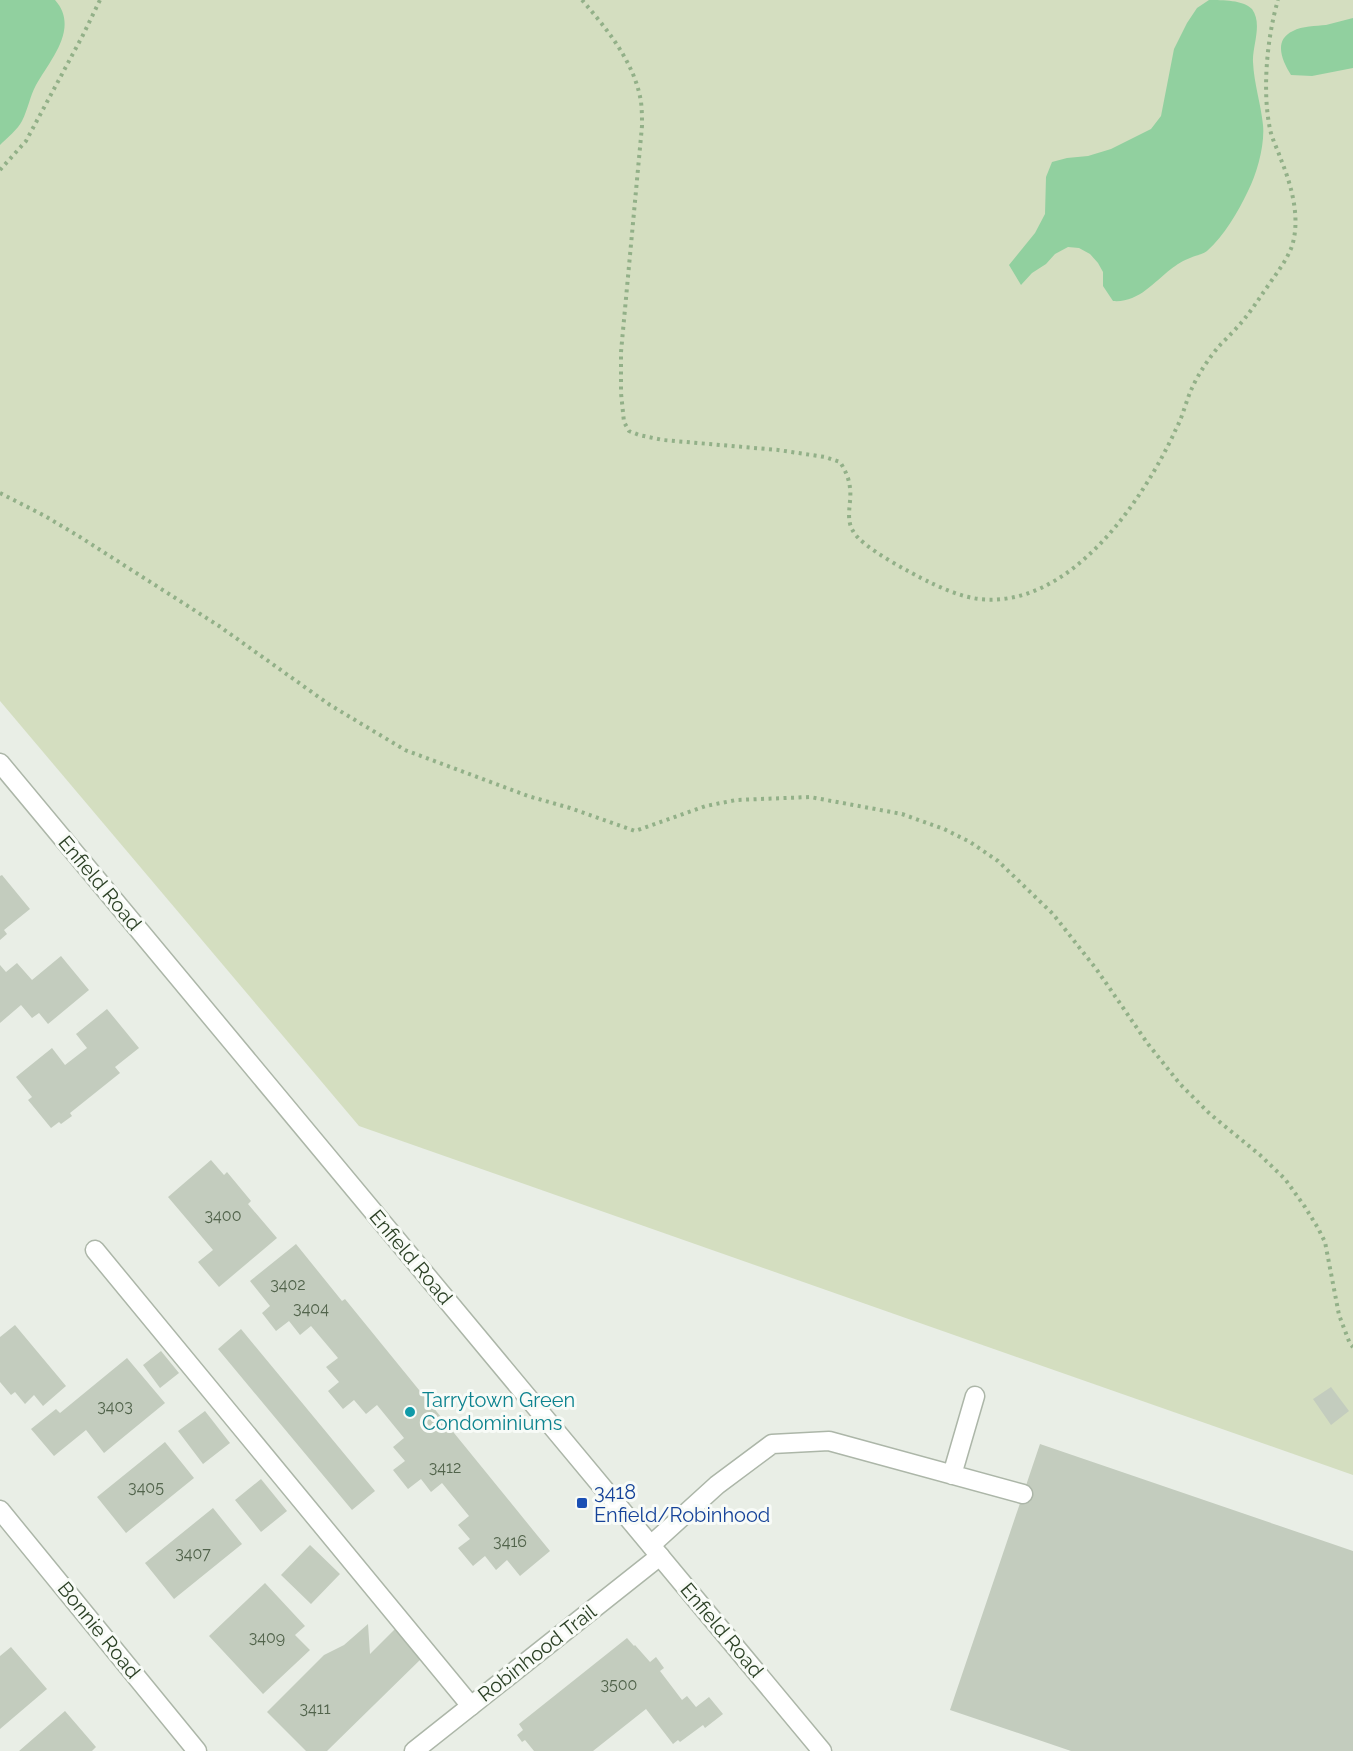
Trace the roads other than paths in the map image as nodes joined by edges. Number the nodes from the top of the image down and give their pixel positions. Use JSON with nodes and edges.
{"nodes":[{"id":1,"x":0,"y":763,"type":"edge"},
{"id":2,"x":95,"y":1250,"type":"dead end"},
{"id":3,"x":975,"y":1396,"type":"dead end"},
{"id":4,"x":952,"y":1475,"type":"junction"},
{"id":5,"x":1023,"y":1494,"type":"dead end"},
{"id":6,"x":0,"y":1510,"type":"edge"},
{"id":7,"x":656,"y":1550,"type":"junction"},
{"id":8,"x":471,"y":1706,"type":"junction"},
{"id":9,"x":197,"y":1751,"type":"edge"},
{"id":10,"x":414,"y":1751,"type":"edge"},
{"id":11,"x":822,"y":1751,"type":"edge"}],
"edges":[{"from":1,"to":7,"type":"street","name":"Enfield Road"},
{"from":2,"to":8,"type":"street"},
{"from":3,"to":4,"type":"street"},
{"from":4,"to":5,"type":"street","name":"Robinhood Trail"},
{"from":4,"to":7,"type":"street","name":"Robinhood Trail"},
{"from":6,"to":9,"type":"street","name":"Bonnie Road"},
{"from":7,"to":8,"type":"street","name":"Robinhood Trail"},
{"from":7,"to":11,"type":"street","name":"Enfield Road"},
{"from":8,"to":10,"type":"street","name":"Robinhood Trail"}]}
